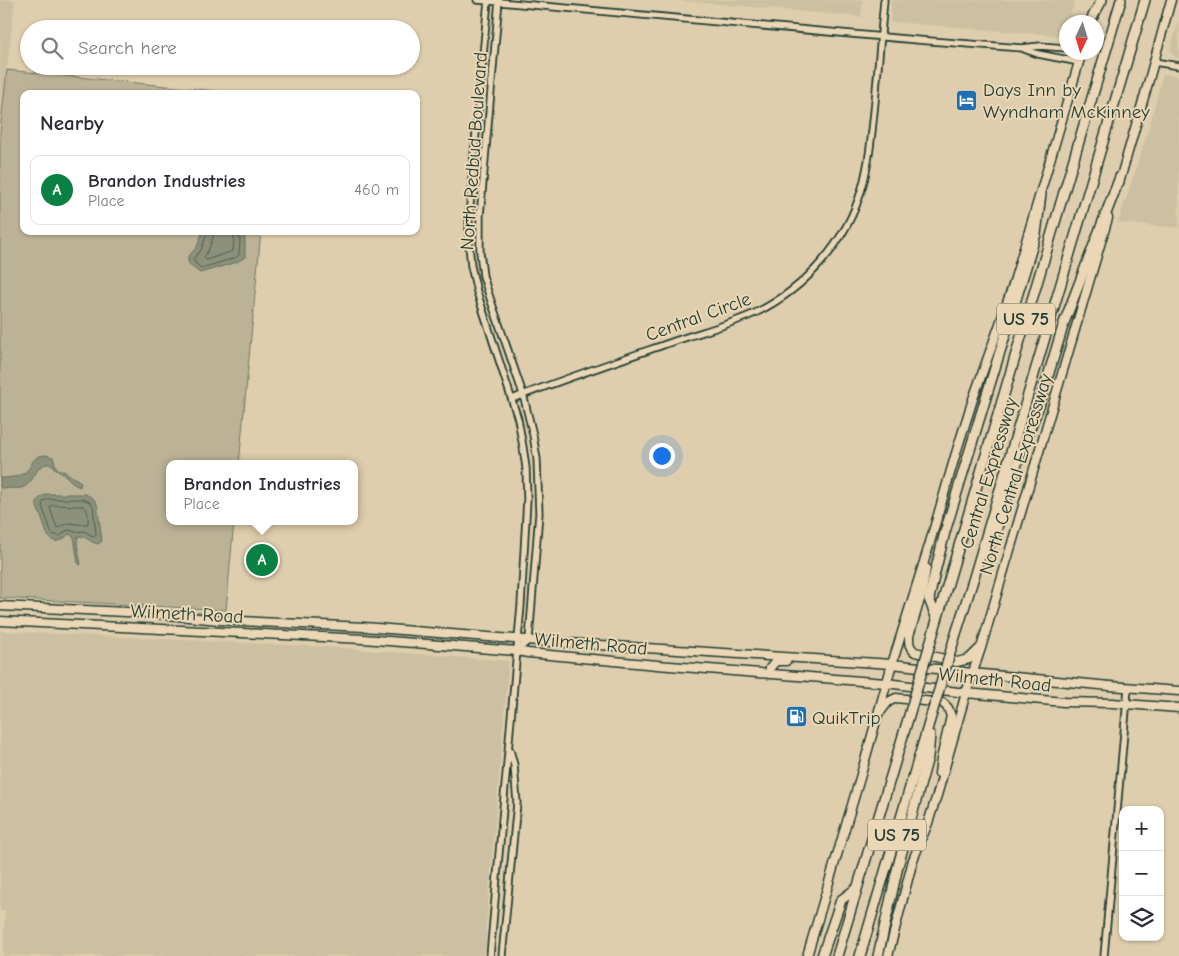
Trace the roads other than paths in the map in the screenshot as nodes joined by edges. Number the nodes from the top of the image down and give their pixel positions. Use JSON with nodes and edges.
{"nodes":[{"id":1,"x":477,"y":0,"type":"edge"},
{"id":2,"x":884,"y":0,"type":"edge"},
{"id":3,"x":1098,"y":0,"type":"edge"},
{"id":4,"x":1102,"y":0,"type":"edge"},
{"id":5,"x":1121,"y":0,"type":"edge"},
{"id":6,"x":1145,"y":0,"type":"edge"},
{"id":7,"x":1171,"y":0,"type":"edge"},
{"id":8,"x":488,"y":1,"type":"edge"},
{"id":9,"x":499,"y":1,"type":"edge"},
{"id":10,"x":1094,"y":15,"type":"edge"},
{"id":11,"x":1094,"y":15,"type":"edge"},
{"id":12,"x":881,"y":37,"type":"junction"},
{"id":13,"x":1059,"y":47,"type":"edge"},
{"id":14,"x":1022,"y":48,"type":"junction"},
{"id":15,"x":1079,"y":62,"type":"joint"},
{"id":16,"x":1154,"y":62,"type":"junction"},
{"id":17,"x":1179,"y":66,"type":"edge"},
{"id":18,"x":477,"y":120,"type":"junction"},
{"id":19,"x":488,"y":122,"type":"junction"},
{"id":20,"x":1120,"y":177,"type":"junction"},
{"id":21,"x":1040,"y":194,"type":"junction"},
{"id":22,"x":481,"y":258,"type":"junction"},
{"id":23,"x":471,"y":259,"type":"junction"},
{"id":24,"x":523,"y":394,"type":"junction"},
{"id":25,"x":512,"y":399,"type":"junction"},
{"id":26,"x":928,"y":549,"type":"junction"},
{"id":27,"x":974,"y":577,"type":"junction"},
{"id":28,"x":0,"y":606,"type":"edge"},
{"id":29,"x":0,"y":620,"type":"edge"},
{"id":30,"x":937,"y":620,"type":"junction"},
{"id":31,"x":247,"y":621,"type":"junction"},
{"id":32,"x":246,"y":633,"type":"junction"},
{"id":33,"x":518,"y":639,"type":"junction"},
{"id":34,"x":529,"y":640,"type":"junction"},
{"id":35,"x":980,"y":648,"type":"junction"},
{"id":36,"x":659,"y":649,"type":"junction"},
{"id":37,"x":517,"y":651,"type":"junction"},
{"id":38,"x":847,"y":662,"type":"junction"},
{"id":39,"x":892,"y":664,"type":"junction"},
{"id":40,"x":657,"y":666,"type":"junction"},
{"id":41,"x":769,"y":674,"type":"junction"},
{"id":42,"x":972,"y":674,"type":"junction"},
{"id":43,"x":886,"y":683,"type":"junction"},
{"id":44,"x":1128,"y":688,"type":"junction"},
{"id":45,"x":1179,"y":691,"type":"edge"},
{"id":46,"x":966,"y":693,"type":"junction"},
{"id":47,"x":1127,"y":704,"type":"junction"},
{"id":48,"x":1179,"y":708,"type":"edge"},
{"id":49,"x":932,"y":713,"type":"junction"},
{"id":50,"x":878,"y":715,"type":"junction"},
{"id":51,"x":509,"y":746,"type":"junction"},
{"id":52,"x":938,"y":792,"type":"junction"},
{"id":53,"x":857,"y":888,"type":"junction"},
{"id":54,"x":490,"y":956,"type":"edge"},
{"id":55,"x":502,"y":956,"type":"edge"},
{"id":56,"x":807,"y":956,"type":"edge"},
{"id":57,"x":822,"y":956,"type":"edge"},
{"id":58,"x":837,"y":956,"type":"edge"},
{"id":59,"x":860,"y":956,"type":"edge"},
{"id":60,"x":878,"y":956,"type":"edge"},
{"id":61,"x":888,"y":956,"type":"edge"},
{"id":62,"x":1104,"y":956,"type":"edge"}],
"edges":[{"from":1,"to":8,"type":"street"},
{"from":2,"to":12,"type":"street","name":"Central Circle"},
{"from":3,"to":10,"type":"main road"},
{"from":4,"to":11,"type":"highway"},
{"from":5,"to":30,"type":"highway","name":"Central Expressway","number":"US 75"},
{"from":6,"to":27,"type":"highway","name":"Central Expressway","number":"US 75"},
{"from":7,"to":16,"type":"main road","name":"North Central Expressway"},
{"from":8,"to":9,"type":"street"},
{"from":8,"to":18,"type":"street","name":"North Redbud Boulevard"},
{"from":9,"to":12,"type":"street"},
{"from":9,"to":19,"type":"street","name":"North Redbud Boulevard"},
{"from":12,"to":14,"type":"street"},
{"from":12,"to":24,"type":"street","name":"Central Circle"},
{"from":13,"to":14,"type":"street"},
{"from":14,"to":15,"type":"street"},
{"from":15,"to":21,"type":"main road"},
{"from":16,"to":17,"type":"street"},
{"from":16,"to":20,"type":"main road","name":"North Central Expressway"},
{"from":18,"to":19,"type":"street"},
{"from":18,"to":23,"type":"street","name":"North Redbud Boulevard"},
{"from":19,"to":22,"type":"street","name":"North Redbud Boulevard"},
{"from":20,"to":27,"type":"highway"},
{"from":20,"to":35,"type":"main road","name":"North Central Expressway"},
{"from":21,"to":26,"type":"main road"},
{"from":21,"to":30,"type":"highway"},
{"from":22,"to":23,"type":"street"},
{"from":22,"to":24,"type":"street","name":"North Redbud Boulevard"},
{"from":23,"to":25,"type":"street","name":"North Redbud Boulevard"},
{"from":24,"to":25,"type":"street","name":"Central Circle"},
{"from":24,"to":34,"type":"street","name":"North Redbud Boulevard"},
{"from":25,"to":33,"type":"street","name":"North Redbud Boulevard"},
{"from":26,"to":35,"type":"main road"},
{"from":26,"to":39,"type":"main road"},
{"from":27,"to":49,"type":"highway","name":"Central Expressway","number":"US 75","bridge":true},
{"from":28,"to":31,"type":"main road","name":"Wilmeth Road"},
{"from":29,"to":32,"type":"main road","name":"Wilmeth Road"},
{"from":30,"to":53,"type":"highway","name":"Central Expressway","number":"US 75","bridge":true},
{"from":31,"to":32,"type":"main road"},
{"from":31,"to":33,"type":"main road","name":"Wilmeth Road"},
{"from":32,"to":37,"type":"main road","name":"Wilmeth Road"},
{"from":33,"to":34,"type":"main road","name":"Wilmeth Road"},
{"from":33,"to":37,"type":"street","name":"North Redbud Boulevard"},
{"from":34,"to":36,"type":"main road","name":"Wilmeth Road"},
{"from":34,"to":37,"type":"street"},
{"from":35,"to":42,"type":"main road","name":"North Central Expressway"},
{"from":36,"to":38,"type":"main road","name":"Wilmeth Road"},
{"from":36,"to":40,"type":"main road"},
{"from":37,"to":40,"type":"main road","name":"Wilmeth Road"},
{"from":37,"to":51,"type":"street","name":"North Redbud Boulevard"},
{"from":38,"to":39,"type":"main road","name":"Wilmeth Road"},
{"from":38,"to":41,"type":"main road"},
{"from":39,"to":42,"type":"main road","name":"Wilmeth Road"},
{"from":39,"to":43,"type":"main road"},
{"from":40,"to":41,"type":"main road","name":"Wilmeth Road"},
{"from":41,"to":43,"type":"main road","name":"Wilmeth Road"},
{"from":42,"to":44,"type":"main road","name":"Wilmeth Road"},
{"from":42,"to":46,"type":"main road","name":"North Central Expressway"},
{"from":43,"to":46,"type":"main road","name":"Wilmeth Road"},
{"from":43,"to":50,"type":"main road"},
{"from":44,"to":45,"type":"main road","name":"Wilmeth Road"},
{"from":44,"to":47,"type":"street"},
{"from":46,"to":47,"type":"main road","name":"Wilmeth Road"},
{"from":46,"to":52,"type":"main road","name":"North Central Expressway"},
{"from":47,"to":48,"type":"main road","name":"Wilmeth Road"},
{"from":47,"to":62,"type":"street"},
{"from":49,"to":59,"type":"highway","name":"Central Expressway","number":"US 75"},
{"from":49,"to":60,"type":"highway"},
{"from":50,"to":52,"type":"main road"},
{"from":50,"to":56,"type":"main road"},
{"from":51,"to":54,"type":"street","name":"North Redbud Boulevard"},
{"from":51,"to":55,"type":"street","name":"North Redbud Boulevard"},
{"from":52,"to":61,"type":"main road","name":"North Central Expressway"},
{"from":53,"to":57,"type":"highway"},
{"from":53,"to":58,"type":"highway","name":"Central Expressway","number":"US 75"}]}
